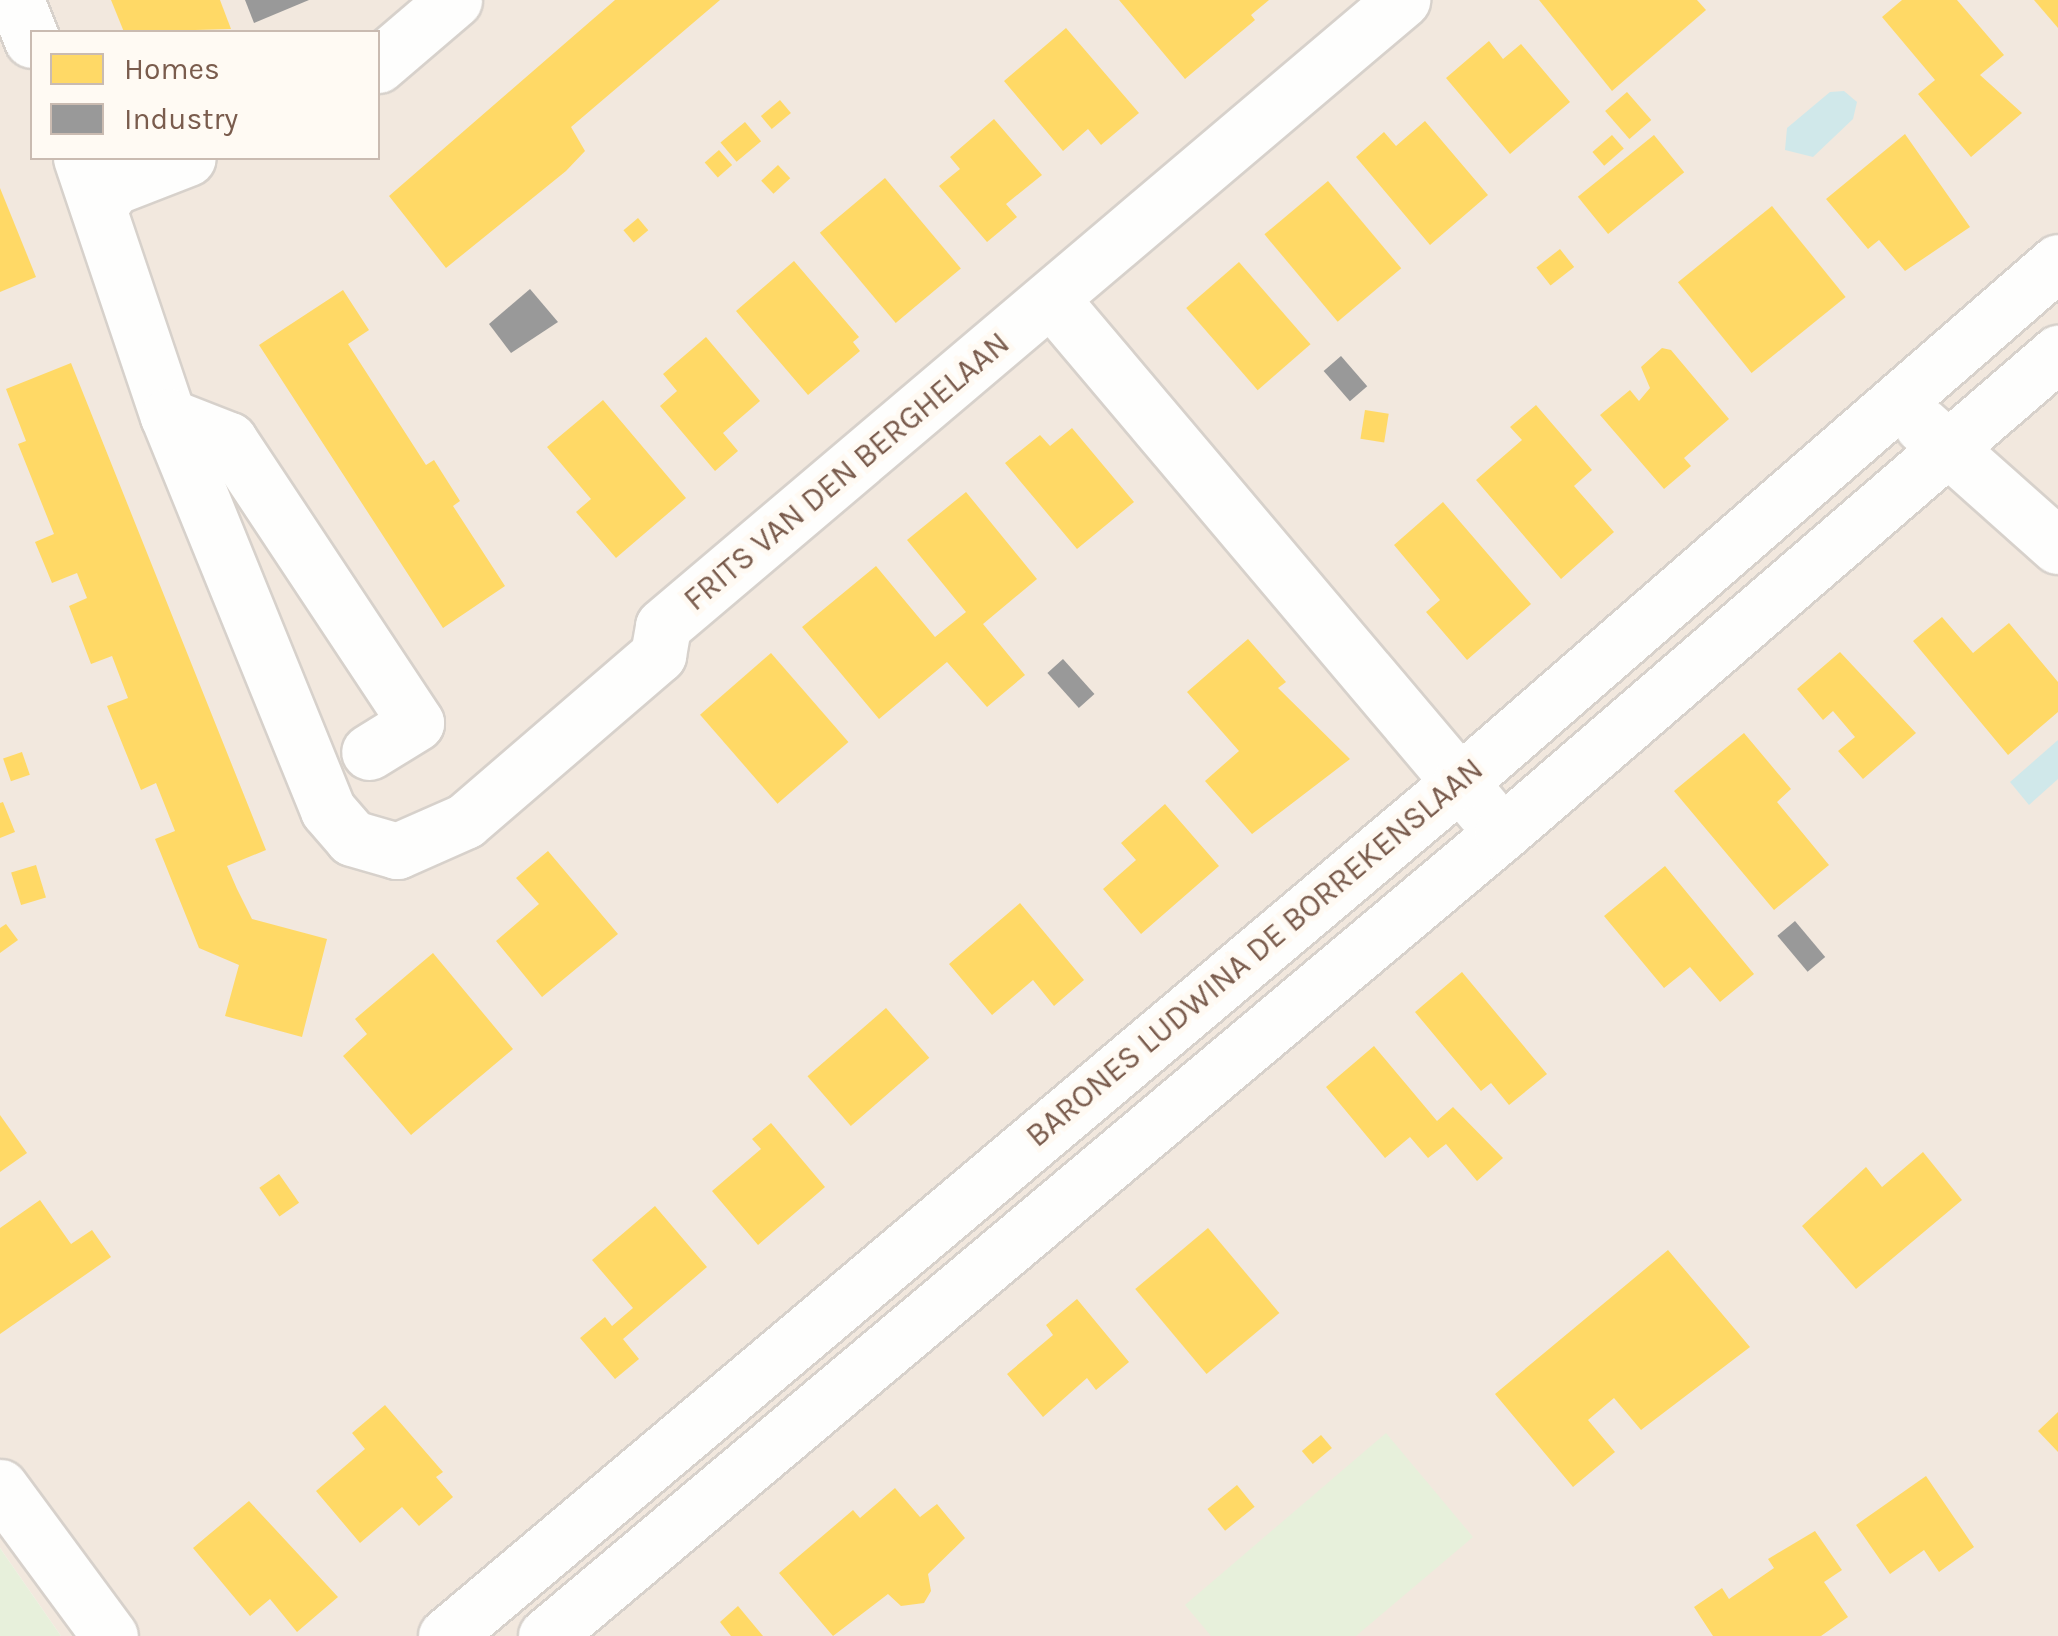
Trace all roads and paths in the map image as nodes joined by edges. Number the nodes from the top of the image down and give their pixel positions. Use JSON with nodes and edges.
{"nodes":[{"id":1,"x":16,"y":0,"type":"edge"},
{"id":2,"x":454,"y":0,"type":"edge"},
{"id":3,"x":1402,"y":0,"type":"edge"},
{"id":4,"x":30,"y":35,"type":"edge"},
{"id":5,"x":380,"y":63,"type":"edge"},
{"id":6,"x":183,"y":160,"type":"edge"},
{"id":7,"x":90,"y":182,"type":"edge"},
{"id":8,"x":2058,"y":262,"type":"edge"},
{"id":9,"x":1052,"y":300,"type":"junction"},
{"id":10,"x":2058,"y":354,"type":"edge"},
{"id":11,"x":1894,"y":401,"type":"junction"},
{"id":12,"x":168,"y":416,"type":"junction"},
{"id":13,"x":1947,"y":447,"type":"junction"},
{"id":14,"x":2058,"y":546,"type":"edge"},
{"id":15,"x":369,"y":752,"type":"dead end"},
{"id":16,"x":1460,"y":782,"type":"junction"},
{"id":17,"x":1502,"y":833,"type":"junction"},
{"id":18,"x":0,"y":1488,"type":"edge"},
{"id":19,"x":110,"y":1636,"type":"edge"},
{"id":20,"x":446,"y":1636,"type":"edge"},
{"id":21,"x":546,"y":1636,"type":"edge"}],
"edges":[{"from":1,"to":4,"type":"street"},
{"from":2,"to":5,"type":"street"},
{"from":3,"to":9,"type":"street","name":"FRITS VAN DEN BERGHELAAN"},
{"from":6,"to":7,"type":"street"},
{"from":7,"to":12,"type":"street","name":"FRITS VAN DEN BERGHELAAN"},
{"from":8,"to":11,"type":"street","name":"BARONES LUDWINA DE BORREKENSLAAN"},
{"from":9,"to":12,"type":"street","name":"FRITS VAN DEN BERGHELAAN"},
{"from":9,"to":16,"type":"street"},
{"from":10,"to":13,"type":"street","name":"BARONES LUDWINA DE BORREKENSLAAN"},
{"from":11,"to":13,"type":"street"},
{"from":11,"to":16,"type":"street","name":"BARONES LUDWINA DE BORREKENSLAAN"},
{"from":12,"to":15,"type":"street"},
{"from":13,"to":14,"type":"street"},
{"from":13,"to":17,"type":"street","name":"BARONES LUDWINA DE BORREKENSLAAN"},
{"from":16,"to":17,"type":"street"},
{"from":16,"to":20,"type":"street","name":"BARONES LUDWINA DE BORREKENSLAAN"},
{"from":17,"to":21,"type":"street","name":"BARONES LUDWINA DE BORREKENSLAAN"},
{"from":18,"to":19,"type":"street"}]}
